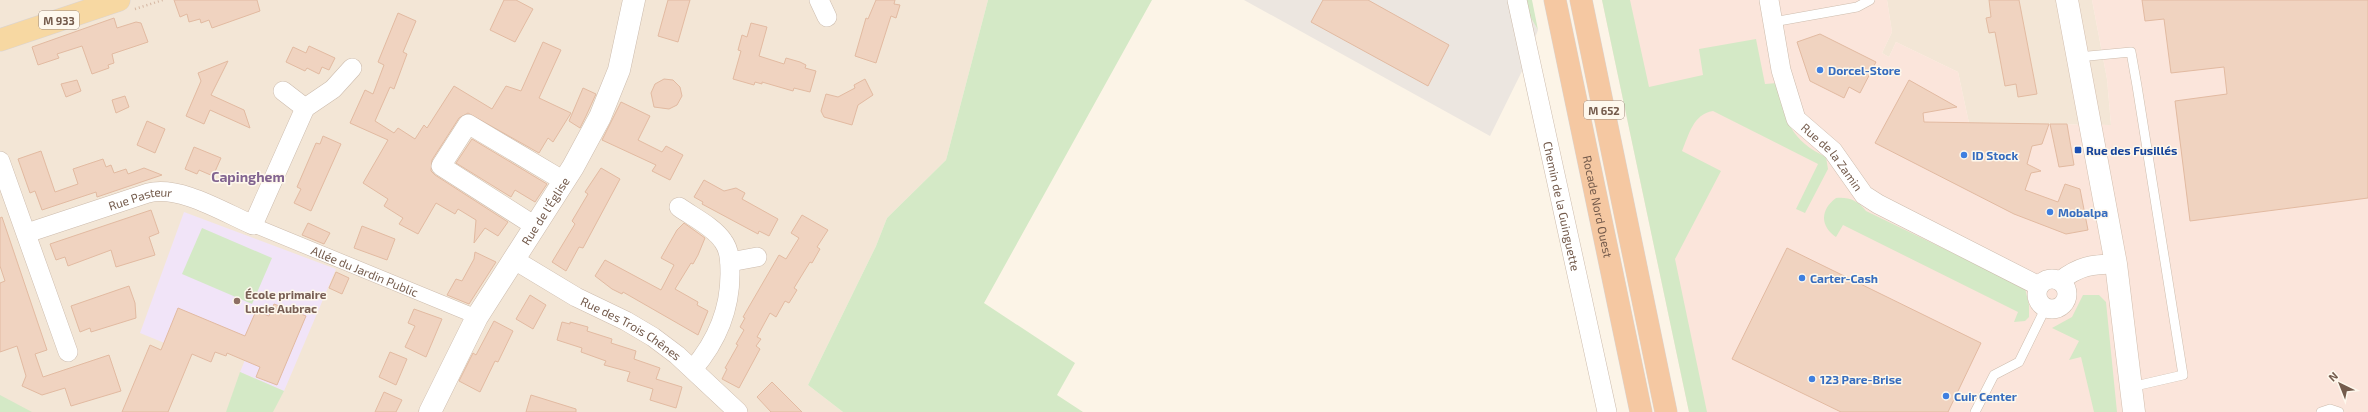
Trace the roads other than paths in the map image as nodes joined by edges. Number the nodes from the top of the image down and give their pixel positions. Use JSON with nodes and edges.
{"nodes":[{"id":1,"x":76,"y":0,"type":"edge"},
{"id":2,"x":119,"y":0,"type":"edge"},
{"id":3,"x":634,"y":0,"type":"edge"},
{"id":4,"x":819,"y":0,"type":"edge"},
{"id":5,"x":1517,"y":0,"type":"edge"},
{"id":6,"x":1550,"y":0,"type":"edge"},
{"id":7,"x":1555,"y":0,"type":"edge"},
{"id":8,"x":1581,"y":0,"type":"edge"},
{"id":9,"x":1769,"y":0,"type":"edge"},
{"id":10,"x":1870,"y":0,"type":"edge"},
{"id":11,"x":2067,"y":0,"type":"edge"},
{"id":12,"x":827,"y":17,"type":"dead end"},
{"id":13,"x":1773,"y":22,"type":"junction"},
{"id":14,"x":0,"y":26,"type":"edge"},
{"id":15,"x":0,"y":40,"type":"edge"},
{"id":16,"x":2078,"y":57,"type":"junction"},
{"id":17,"x":352,"y":68,"type":"dead end"},
{"id":18,"x":1572,"y":74,"type":"junction"},
{"id":19,"x":283,"y":91,"type":"dead end"},
{"id":20,"x":305,"y":108,"type":"junction"},
{"id":21,"x":0,"y":161,"type":"edge"},
{"id":22,"x":564,"y":181,"type":"junction"},
{"id":23,"x":679,"y":207,"type":"dead end"},
{"id":24,"x":253,"y":225,"type":"junction"},
{"id":25,"x":535,"y":226,"type":"junction"},
{"id":26,"x":27,"y":233,"type":"junction"},
{"id":27,"x":757,"y":257,"type":"dead end"},
{"id":28,"x":513,"y":259,"type":"junction"},
{"id":29,"x":730,"y":262,"type":"junction"},
{"id":30,"x":2116,"y":264,"type":"junction"},
{"id":31,"x":2060,"y":281,"type":"junction"},
{"id":32,"x":2039,"y":286,"type":"junction"},
{"id":33,"x":2046,"y":307,"type":"junction"},
{"id":34,"x":477,"y":317,"type":"junction"},
{"id":35,"x":68,"y":352,"type":"dead end"},
{"id":36,"x":693,"y":369,"type":"junction"},
{"id":37,"x":2131,"y":387,"type":"junction"},
{"id":38,"x":430,"y":412,"type":"edge"},
{"id":39,"x":738,"y":412,"type":"edge"},
{"id":40,"x":1607,"y":412,"type":"edge"},
{"id":41,"x":1641,"y":412,"type":"edge"},
{"id":42,"x":1666,"y":412,"type":"edge"},
{"id":43,"x":1976,"y":412,"type":"edge"},
{"id":44,"x":2134,"y":412,"type":"edge"},
{"id":45,"x":2321,"y":412,"type":"edge"},
{"id":46,"x":2339,"y":412,"type":"edge"}],
"edges":[{"from":1,"to":14,"type":"main road","number":"M 933"},
{"from":2,"to":15,"type":"main road","number":"M 933"},
{"from":3,"to":22,"type":"street","name":"Rue de l'Église"},
{"from":4,"to":12,"type":"street"},
{"from":5,"to":40,"type":"street","name":"Chemin de la Guinguette"},
{"from":6,"to":18,"type":"highway"},
{"from":7,"to":18,"type":"highway","name":"Rocade Nord Ouest","number":"M 652"},
{"from":8,"to":42,"type":"highway","name":"Rocade Nord Ouest","number":"M 652"},
{"from":9,"to":13,"type":"street","name":"Rue de la Zamin"},
{"from":10,"to":13,"type":"lane"},
{"from":11,"to":16,"type":"street"},
{"from":13,"to":32,"type":"street","name":"Rue de la Zamin"},
{"from":16,"to":30,"type":"street"},
{"from":16,"to":37,"type":"lane"},
{"from":17,"to":20,"type":"street"},
{"from":18,"to":41,"type":"highway","name":"Rocade Nord Ouest","number":"M 652"},
{"from":19,"to":20,"type":"street"},
{"from":20,"to":24,"type":"street"},
{"from":21,"to":26,"type":"street"},
{"from":22,"to":25,"type":"street","name":"Rue de l'Église"},
{"from":22,"to":25,"type":"street"},
{"from":23,"to":29,"type":"street"},
{"from":24,"to":26,"type":"street","name":"Rue Pasteur"},
{"from":24,"to":34,"type":"street","name":"Allée du Jardin Public"},
{"from":25,"to":28,"type":"street","name":"Rue de l'Église"},
{"from":26,"to":35,"type":"street"},
{"from":27,"to":29,"type":"street"},
{"from":28,"to":34,"type":"street","name":"Rue de l'Église"},
{"from":28,"to":36,"type":"street","name":"Rue des Trois Chênes"},
{"from":29,"to":36,"type":"street"},
{"from":30,"to":31,"type":"street"},
{"from":30,"to":37,"type":"street"},
{"from":31,"to":32,"type":"street"},
{"from":31,"to":33,"type":"street"},
{"from":32,"to":33,"type":"street"},
{"from":33,"to":43,"type":"lane"},
{"from":34,"to":38,"type":"street","name":"Rue de l'Église"},
{"from":36,"to":39,"type":"street","name":"Rue des Trois Chênes"},
{"from":37,"to":44,"type":"street"},
{"from":45,"to":46,"type":"lane"}]}
